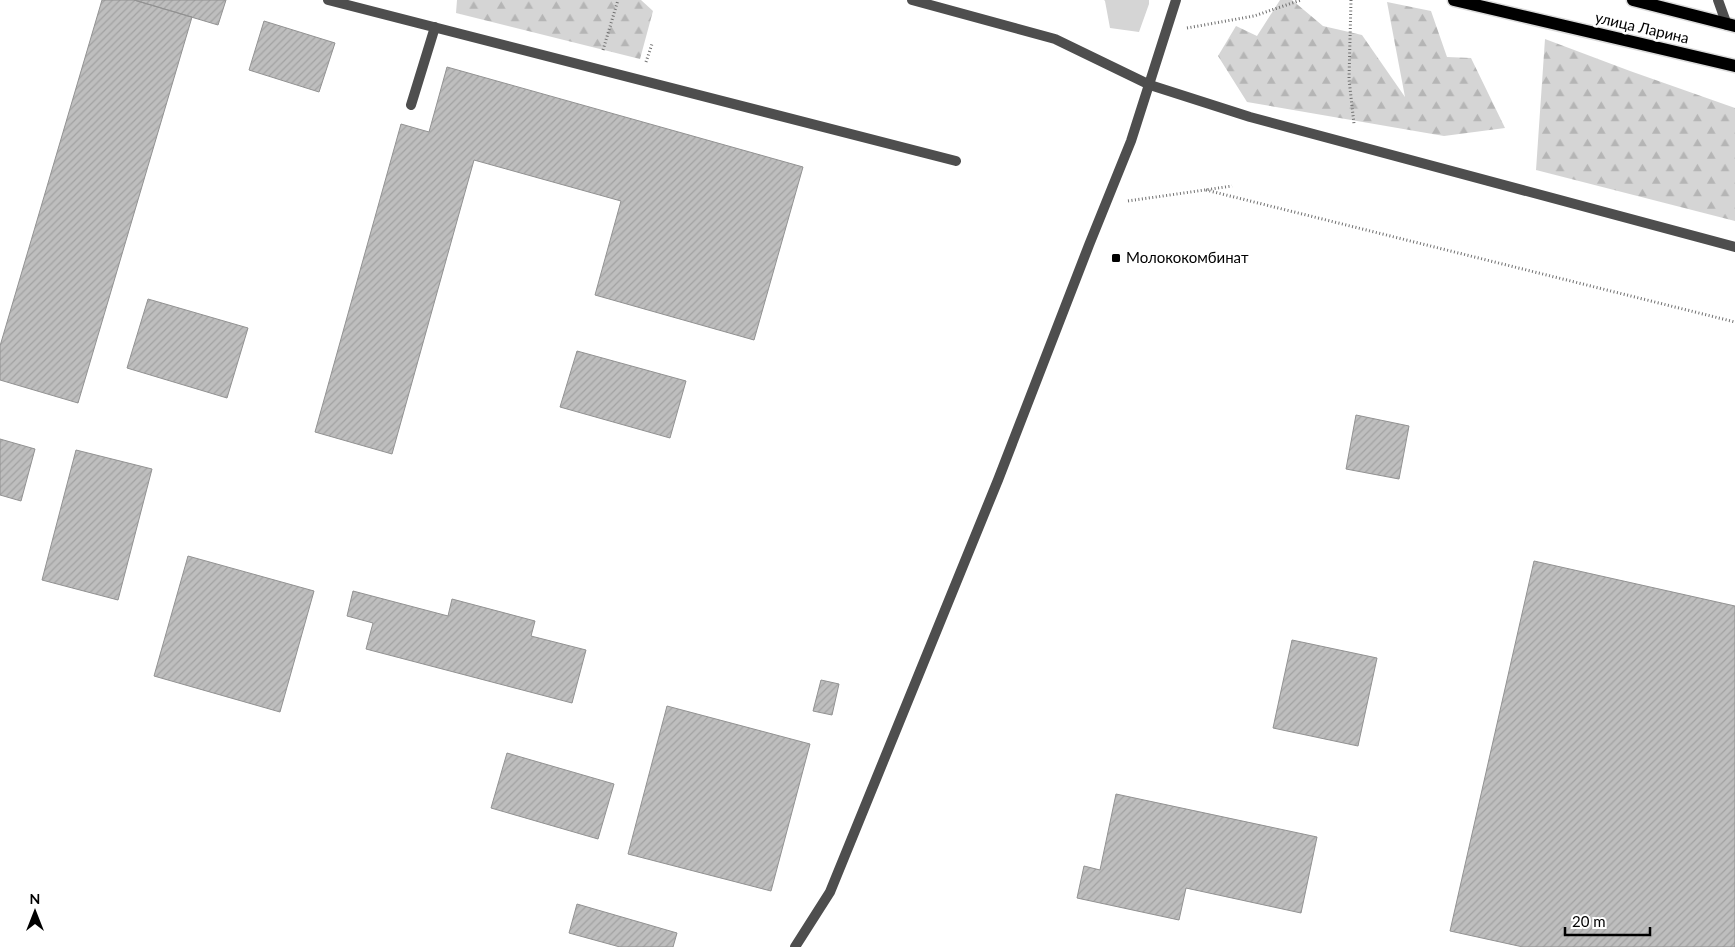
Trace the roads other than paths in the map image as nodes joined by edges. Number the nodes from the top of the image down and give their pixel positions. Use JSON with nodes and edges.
{"nodes":[{"id":1,"x":328,"y":0,"type":"edge"},
{"id":2,"x":912,"y":0,"type":"edge"},
{"id":3,"x":1176,"y":0,"type":"edge"},
{"id":4,"x":1454,"y":0,"type":"edge"},
{"id":5,"x":1633,"y":0,"type":"edge"},
{"id":6,"x":1718,"y":0,"type":"edge"},
{"id":7,"x":1731,"y":26,"type":"edge"},
{"id":8,"x":435,"y":28,"type":"junction"},
{"id":9,"x":1735,"y":66,"type":"edge"},
{"id":10,"x":1150,"y":84,"type":"junction"},
{"id":11,"x":411,"y":104,"type":"dead end"},
{"id":12,"x":956,"y":161,"type":"dead end"},
{"id":13,"x":1735,"y":247,"type":"edge"},
{"id":14,"x":795,"y":947,"type":"edge"}],
"edges":[{"from":1,"to":8,"type":"street"},
{"from":2,"to":10,"type":"street"},
{"from":3,"to":10,"type":"street"},
{"from":4,"to":9,"type":"main road","name":"улица Ларина"},
{"from":5,"to":7,"type":"main road","name":"улица Ларина"},
{"from":6,"to":7,"type":"street"},
{"from":8,"to":11,"type":"street"},
{"from":8,"to":12,"type":"street"},
{"from":10,"to":13,"type":"street"},
{"from":10,"to":14,"type":"street"}]}
